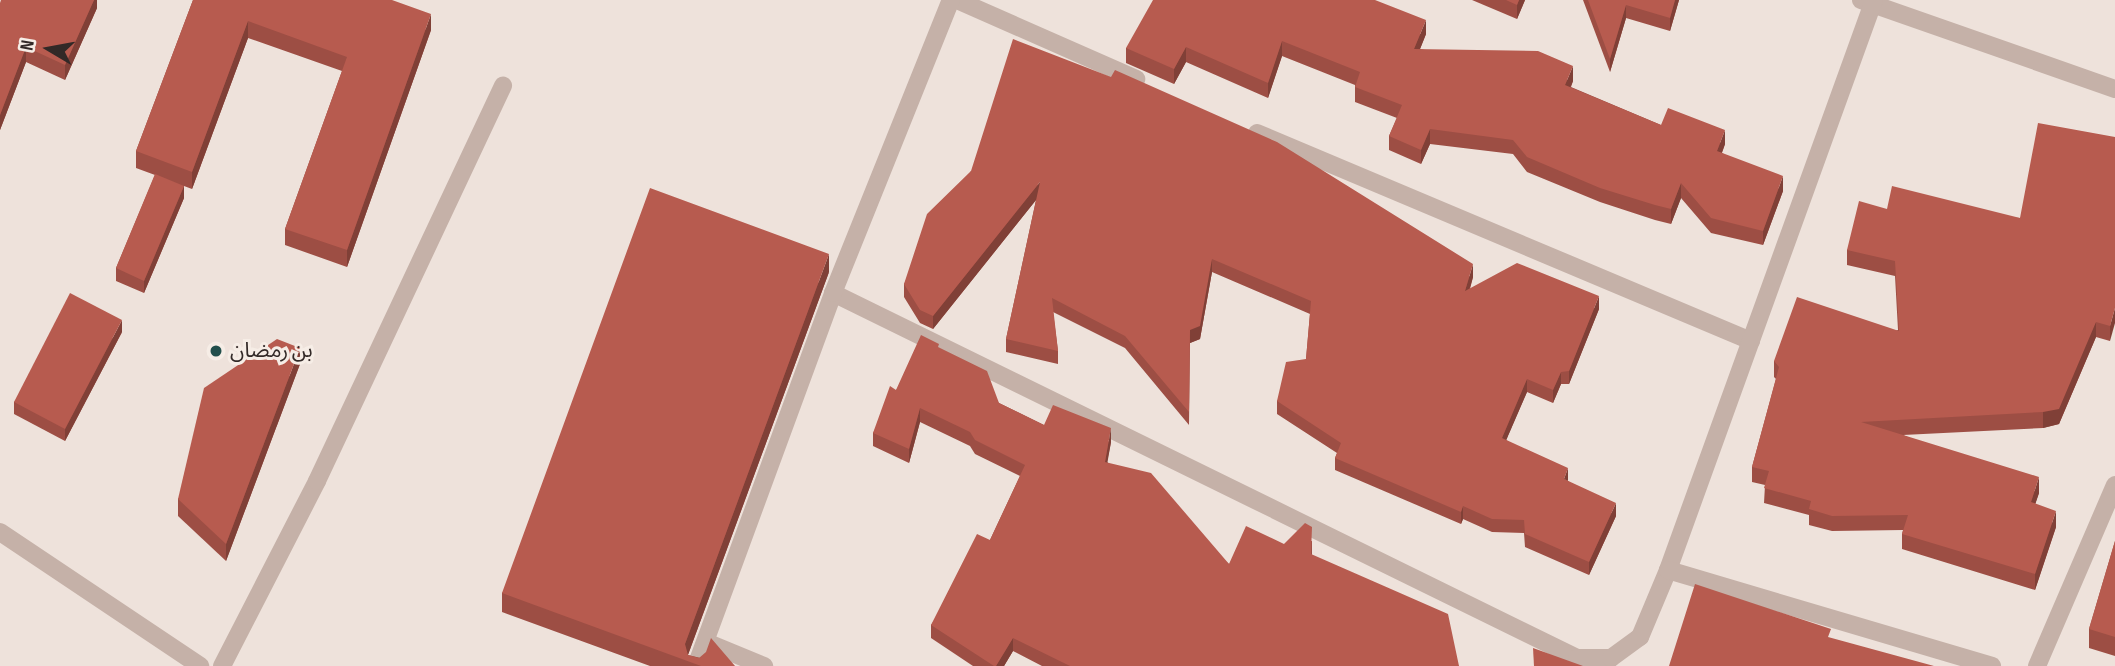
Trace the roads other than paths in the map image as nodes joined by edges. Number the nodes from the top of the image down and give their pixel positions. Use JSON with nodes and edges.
{"nodes":[{"id":1,"x":951,"y":0,"type":"edge"},
{"id":2,"x":957,"y":0,"type":"edge"},
{"id":3,"x":1869,"y":2,"type":"edge"},
{"id":4,"x":1149,"y":85,"type":"edge"},
{"id":5,"x":503,"y":86,"type":"dead end"},
{"id":6,"x":2115,"y":89,"type":"edge"},
{"id":7,"x":1238,"y":125,"type":"edge"},
{"id":8,"x":834,"y":293,"type":"junction"},
{"id":9,"x":1751,"y":341,"type":"junction"},
{"id":10,"x":2115,"y":485,"type":"edge"},
{"id":11,"x":0,"y":531,"type":"edge"},
{"id":12,"x":1668,"y":570,"type":"junction"},
{"id":13,"x":706,"y":642,"type":"junction"},
{"id":14,"x":200,"y":666,"type":"edge"},
{"id":15,"x":222,"y":666,"type":"edge"},
{"id":16,"x":696,"y":666,"type":"edge"},
{"id":17,"x":764,"y":666,"type":"edge"},
{"id":18,"x":1993,"y":666,"type":"edge"},
{"id":19,"x":2037,"y":666,"type":"edge"}],
"edges":[{"from":1,"to":8,"type":"street"},
{"from":2,"to":4,"type":"street"},
{"from":3,"to":6,"type":"street"},
{"from":3,"to":9,"type":"street"},
{"from":5,"to":15,"type":"street"},
{"from":7,"to":9,"type":"street"},
{"from":8,"to":12,"type":"street"},
{"from":8,"to":13,"type":"street"},
{"from":9,"to":12,"type":"street"},
{"from":10,"to":19,"type":"street"},
{"from":11,"to":14,"type":"street"},
{"from":12,"to":18,"type":"street"},
{"from":13,"to":16,"type":"street"},
{"from":13,"to":17,"type":"street"}]}
